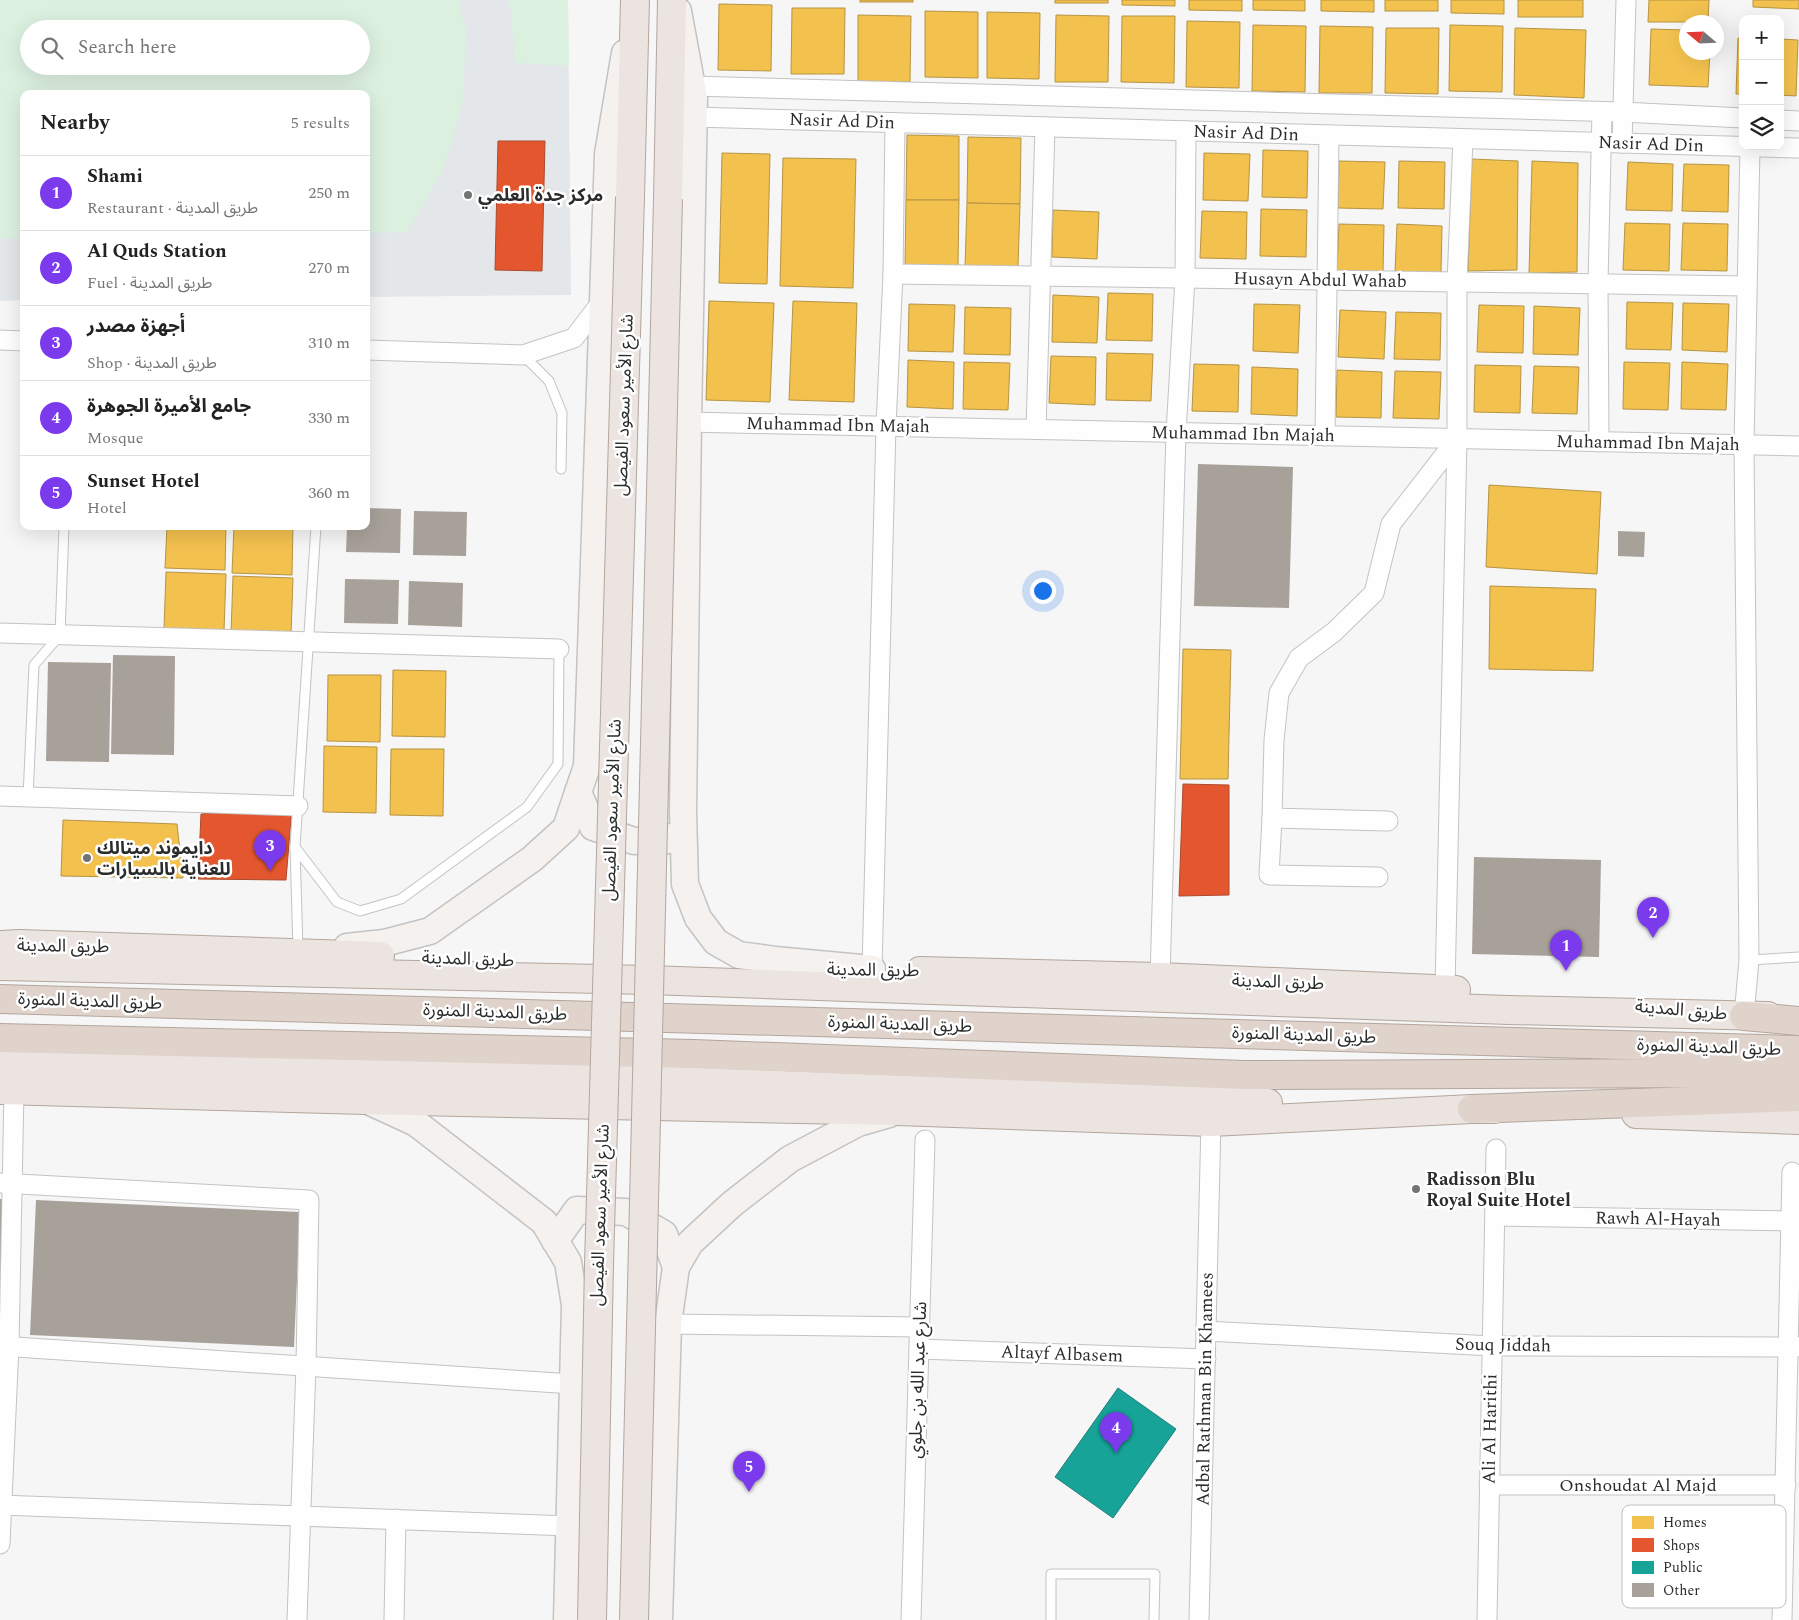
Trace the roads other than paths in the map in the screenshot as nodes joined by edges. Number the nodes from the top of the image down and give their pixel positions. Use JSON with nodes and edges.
{"nodes":[{"id":1,"x":634,"y":0,"type":"edge"},
{"id":2,"x":672,"y":0,"type":"edge"},
{"id":3,"x":676,"y":0,"type":"edge"},
{"id":4,"x":1626,"y":0,"type":"edge"},
{"id":5,"x":692,"y":86,"type":"junction"},
{"id":6,"x":1602,"y":112,"type":"junction"},
{"id":7,"x":1622,"y":112,"type":"junction"},
{"id":8,"x":694,"y":117,"type":"junction"},
{"id":9,"x":1739,"y":118,"type":"edge"},
{"id":10,"x":1784,"y":120,"type":"edge"},
{"id":11,"x":1799,"y":121,"type":"edge"},
{"id":12,"x":895,"y":123,"type":"junction"},
{"id":13,"x":1045,"y":127,"type":"junction"},
{"id":14,"x":1186,"y":131,"type":"junction"},
{"id":15,"x":1329,"y":135,"type":"junction"},
{"id":16,"x":1463,"y":138,"type":"junction"},
{"id":17,"x":1602,"y":142,"type":"junction"},
{"id":18,"x":1622,"y":143,"type":"junction"},
{"id":19,"x":1739,"y":147,"type":"edge"},
{"id":20,"x":1784,"y":148,"type":"edge"},
{"id":21,"x":1799,"y":148,"type":"edge"},
{"id":22,"x":1750,"y":150,"type":"edge"},
{"id":23,"x":893,"y":274,"type":"junction"},
{"id":24,"x":1040,"y":276,"type":"junction"},
{"id":25,"x":1184,"y":278,"type":"junction"},
{"id":26,"x":1327,"y":280,"type":"junction"},
{"id":27,"x":1457,"y":282,"type":"junction"},
{"id":28,"x":1598,"y":284,"type":"junction"},
{"id":29,"x":1747,"y":286,"type":"junction"},
{"id":30,"x":604,"y":300,"type":"junction"},
{"id":31,"x":0,"y":340,"type":"edge"},
{"id":32,"x":20,"y":341,"type":"edge"},
{"id":33,"x":370,"y":350,"type":"edge"},
{"id":34,"x":523,"y":355,"type":"junction"},
{"id":35,"x":688,"y":422,"type":"junction"},
{"id":36,"x":886,"y":426,"type":"junction"},
{"id":37,"x":1036,"y":429,"type":"junction"},
{"id":38,"x":1176,"y":433,"type":"junction"},
{"id":39,"x":1325,"y":436,"type":"junction"},
{"id":40,"x":1458,"y":439,"type":"junction"},
{"id":41,"x":1599,"y":442,"type":"junction"},
{"id":42,"x":1744,"y":445,"type":"junction"},
{"id":43,"x":1799,"y":446,"type":"edge"},
{"id":44,"x":561,"y":469,"type":"dead end"},
{"id":45,"x":64,"y":530,"type":"edge"},
{"id":46,"x":316,"y":530,"type":"edge"},
{"id":47,"x":0,"y":633,"type":"edge"},
{"id":48,"x":60,"y":635,"type":"junction"},
{"id":49,"x":308,"y":642,"type":"junction"},
{"id":50,"x":559,"y":649,"type":"joint"},
{"id":51,"x":578,"y":792,"type":"junction"},
{"id":52,"x":0,"y":796,"type":"edge"},
{"id":53,"x":28,"y":797,"type":"junction"},
{"id":54,"x":298,"y":806,"type":"junction"},
{"id":55,"x":683,"y":812,"type":"junction"},
{"id":56,"x":1272,"y":818,"type":"junction"},
{"id":57,"x":1388,"y":821,"type":"dead end"},
{"id":58,"x":296,"y":847,"type":"junction"},
{"id":59,"x":1378,"y":877,"type":"dead end"},
{"id":60,"x":0,"y":945,"type":"edge"},
{"id":61,"x":298,"y":953,"type":"junction"},
{"id":62,"x":1799,"y":957,"type":"edge"},
{"id":63,"x":1749,"y":960,"type":"junction"},
{"id":64,"x":0,"y":966,"type":"edge"},
{"id":65,"x":872,"y":969,"type":"junction"},
{"id":66,"x":1160,"y":977,"type":"junction"},
{"id":67,"x":607,"y":979,"type":"junction"},
{"id":68,"x":649,"y":980,"type":"junction"},
{"id":69,"x":1445,"y":989,"type":"junction"},
{"id":70,"x":0,"y":998,"type":"edge"},
{"id":71,"x":1744,"y":1016,"type":"junction"},
{"id":72,"x":1799,"y":1016,"type":"edge"},
{"id":73,"x":1799,"y":1021,"type":"edge"},
{"id":74,"x":0,"y":1038,"type":"edge"},
{"id":75,"x":1799,"y":1050,"type":"edge"},
{"id":76,"x":0,"y":1065,"type":"edge"},
{"id":77,"x":1799,"y":1077,"type":"edge"},
{"id":78,"x":604,"y":1080,"type":"junction"},
{"id":79,"x":648,"y":1080,"type":"junction"},
{"id":80,"x":7,"y":1090,"type":"edge"},
{"id":81,"x":1799,"y":1097,"type":"edge"},
{"id":82,"x":365,"y":1100,"type":"junction"},
{"id":83,"x":1472,"y":1108,"type":"junction"},
{"id":84,"x":897,"y":1111,"type":"junction"},
{"id":85,"x":1799,"y":1120,"type":"edge"},
{"id":86,"x":1211,"y":1122,"type":"junction"},
{"id":87,"x":925,"y":1140,"type":"dead end"},
{"id":88,"x":1496,"y":1149,"type":"dead end"},
{"id":89,"x":1792,"y":1172,"type":"dead end"},
{"id":90,"x":5,"y":1183,"type":"edge"},
{"id":91,"x":1494,"y":1216,"type":"junction"},
{"id":92,"x":1792,"y":1221,"type":"junction"},
{"id":93,"x":555,"y":1241,"type":"junction"},
{"id":94,"x":676,"y":1268,"type":"junction"},
{"id":95,"x":668,"y":1324,"type":"junction"},
{"id":96,"x":920,"y":1327,"type":"junction"},
{"id":97,"x":1206,"y":1331,"type":"junction"},
{"id":98,"x":5,"y":1346,"type":"edge"},
{"id":99,"x":1492,"y":1346,"type":"junction"},
{"id":100,"x":1794,"y":1347,"type":"edge"},
{"id":101,"x":919,"y":1349,"type":"junction"},
{"id":102,"x":1206,"y":1359,"type":"junction"},
{"id":103,"x":306,"y":1366,"type":"junction"},
{"id":104,"x":573,"y":1384,"type":"junction"},
{"id":105,"x":1489,"y":1485,"type":"junction"},
{"id":106,"x":1786,"y":1485,"type":"junction"},
{"id":107,"x":1,"y":1505,"type":"edge"},
{"id":108,"x":1785,"y":1505,"type":"edge"},
{"id":109,"x":300,"y":1516,"type":"junction"},
{"id":110,"x":396,"y":1519,"type":"junction"},
{"id":111,"x":569,"y":1526,"type":"junction"},
{"id":112,"x":0,"y":1544,"type":"edge"},
{"id":113,"x":297,"y":1620,"type":"edge"},
{"id":114,"x":394,"y":1620,"type":"edge"},
{"id":115,"x":567,"y":1620,"type":"edge"},
{"id":116,"x":592,"y":1620,"type":"edge"},
{"id":117,"x":634,"y":1620,"type":"edge"},
{"id":118,"x":659,"y":1620,"type":"edge"},
{"id":119,"x":911,"y":1620,"type":"edge"},
{"id":120,"x":1051,"y":1620,"type":"edge"},
{"id":121,"x":1154,"y":1620,"type":"edge"},
{"id":122,"x":1199,"y":1620,"type":"edge"},
{"id":123,"x":1487,"y":1620,"type":"edge"}],
"edges":[{"from":1,"to":30,"type":"street"},
{"from":1,"to":67,"type":"main road","name":"شارع الأمير سعود الفيصل","bridge":true},
{"from":2,"to":68,"type":"main road","bridge":true},
{"from":3,"to":5,"type":"street"},
{"from":4,"to":7,"type":"street"},
{"from":5,"to":6,"type":"street","name":"Nasir Ad Din"},
{"from":5,"to":8,"type":"street"},
{"from":6,"to":7,"type":"street","name":"Nasir Ad Din"},
{"from":6,"to":17,"type":"street"},
{"from":7,"to":9,"type":"street","name":"Nasir Ad Din"},
{"from":7,"to":18,"type":"street"},
{"from":8,"to":12,"type":"street","name":"Nasir Ad Din"},
{"from":8,"to":35,"type":"street"},
{"from":10,"to":11,"type":"street"},
{"from":12,"to":13,"type":"street","name":"Nasir Ad Din"},
{"from":12,"to":23,"type":"street"},
{"from":13,"to":14,"type":"street","name":"Nasir Ad Din"},
{"from":13,"to":24,"type":"street"},
{"from":14,"to":15,"type":"street","name":"Nasir Ad Din"},
{"from":14,"to":25,"type":"street"},
{"from":15,"to":16,"type":"street","name":"Nasir Ad Din"},
{"from":15,"to":26,"type":"street"},
{"from":16,"to":17,"type":"street","name":"Nasir Ad Din"},
{"from":16,"to":27,"type":"street"},
{"from":17,"to":18,"type":"street","name":"Nasir Ad Din"},
{"from":17,"to":28,"type":"street"},
{"from":18,"to":19,"type":"street","name":"Nasir Ad Din"},
{"from":20,"to":21,"type":"street","name":"Nasir Ad Din"},
{"from":22,"to":29,"type":"street"},
{"from":23,"to":24,"type":"street","name":"Husayn Abdul Wahab"},
{"from":23,"to":36,"type":"street"},
{"from":24,"to":25,"type":"street","name":"Husayn Abdul Wahab"},
{"from":24,"to":37,"type":"street"},
{"from":25,"to":26,"type":"street","name":"Husayn Abdul Wahab"},
{"from":25,"to":38,"type":"street"},
{"from":26,"to":27,"type":"street","name":"Husayn Abdul Wahab"},
{"from":26,"to":39,"type":"street"},
{"from":27,"to":28,"type":"street","name":"Husayn Abdul Wahab"},
{"from":27,"to":40,"type":"street"},
{"from":28,"to":29,"type":"street","name":"Husayn Abdul Wahab"},
{"from":28,"to":41,"type":"street"},
{"from":29,"to":42,"type":"street"},
{"from":30,"to":34,"type":"street"},
{"from":30,"to":51,"type":"street"},
{"from":31,"to":32,"type":"street"},
{"from":33,"to":34,"type":"street"},
{"from":34,"to":44,"type":"lane"},
{"from":35,"to":36,"type":"street","name":"Muhammad Ibn Majah"},
{"from":35,"to":55,"type":"street"},
{"from":36,"to":37,"type":"street","name":"Muhammad Ibn Majah"},
{"from":36,"to":65,"type":"street"},
{"from":37,"to":38,"type":"street","name":"Muhammad Ibn Majah"},
{"from":38,"to":39,"type":"street","name":"Muhammad Ibn Majah"},
{"from":38,"to":66,"type":"street"},
{"from":39,"to":40,"type":"street","name":"Muhammad Ibn Majah"},
{"from":40,"to":41,"type":"street","name":"Muhammad Ibn Majah"},
{"from":40,"to":56,"type":"street"},
{"from":40,"to":69,"type":"street"},
{"from":41,"to":42,"type":"street","name":"Muhammad Ibn Majah"},
{"from":42,"to":43,"type":"street","name":"Muhammad Ibn Majah"},
{"from":42,"to":63,"type":"street"},
{"from":45,"to":48,"type":"lane"},
{"from":46,"to":49,"type":"lane"},
{"from":47,"to":48,"type":"street"},
{"from":48,"to":49,"type":"street"},
{"from":48,"to":53,"type":"lane"},
{"from":49,"to":50,"type":"street"},
{"from":49,"to":54,"type":"lane"},
{"from":50,"to":58,"type":"lane"},
{"from":51,"to":55,"type":"street"},
{"from":51,"to":61,"type":"street"},
{"from":52,"to":53,"type":"street"},
{"from":53,"to":54,"type":"street"},
{"from":54,"to":58,"type":"lane"},
{"from":55,"to":65,"type":"street"},
{"from":56,"to":57,"type":"street"},
{"from":56,"to":59,"type":"street"},
{"from":58,"to":61,"type":"lane"},
{"from":60,"to":61,"type":"main road","name":"طريق المدينة"},
{"from":61,"to":65,"type":"main road","name":"طريق المدينة"},
{"from":62,"to":63,"type":"lane"},
{"from":63,"to":71,"type":"street"},
{"from":64,"to":67,"type":"main road","name":"طريق المدينة"},
{"from":65,"to":66,"type":"main road","name":"طريق المدينة"},
{"from":66,"to":69,"type":"main road","name":"طريق المدينة"},
{"from":67,"to":68,"type":"main road","name":"طريق المدينة"},
{"from":67,"to":78,"type":"main road","name":"شارع الأمير سعود الفيصل","bridge":true},
{"from":68,"to":71,"type":"main road","name":"طريق المدينة"},
{"from":68,"to":79,"type":"main road","bridge":true},
{"from":69,"to":71,"type":"main road","name":"طريق المدينة"},
{"from":70,"to":75,"type":"highway","name":"طريق المدينة المنورة"},
{"from":71,"to":72,"type":"main road","name":"طريق المدينة"},
{"from":71,"to":73,"type":"highway"},
{"from":74,"to":77,"type":"highway","name":"طريق المدينة المنورة"},
{"from":76,"to":78,"type":"main road"},
{"from":78,"to":79,"type":"main road"},
{"from":78,"to":116,"type":"main road","name":"شارع الأمير سعود الفيصل","bridge":true},
{"from":79,"to":83,"type":"main road"},
{"from":79,"to":117,"type":"main road","bridge":true},
{"from":80,"to":82,"type":"main road"},
{"from":80,"to":90,"type":"street"},
{"from":81,"to":83,"type":"highway"},
{"from":82,"to":84,"type":"main road"},
{"from":82,"to":93,"type":"street"},
{"from":83,"to":85,"type":"main road"},
{"from":83,"to":86,"type":"main road"},
{"from":84,"to":86,"type":"main road"},
{"from":84,"to":94,"type":"street"},
{"from":86,"to":97,"type":"street","name":"Adbal Rathman Bin Khamees"},
{"from":87,"to":96,"type":"street","name":"شارع عبد الله بن جلوي"},
{"from":88,"to":91,"type":"street","name":"Ali Al Harithi"},
{"from":89,"to":92,"type":"street"},
{"from":90,"to":98,"type":"street"},
{"from":90,"to":103,"type":"street"},
{"from":91,"to":92,"type":"street","name":"Rawh Al-Hayah"},
{"from":91,"to":99,"type":"street","name":"Ali Al Harithi"},
{"from":92,"to":100,"type":"street"},
{"from":93,"to":94,"type":"street"},
{"from":93,"to":104,"type":"street"},
{"from":94,"to":95,"type":"street"},
{"from":95,"to":96,"type":"street"},
{"from":95,"to":118,"type":"street"},
{"from":96,"to":101,"type":"street","name":"شارع عبد الله بن جلوي"},
{"from":97,"to":99,"type":"street","name":"Souq Jiddah"},
{"from":97,"to":102,"type":"street","name":"Adbal Rathman Bin Khamees"},
{"from":98,"to":103,"type":"street"},
{"from":98,"to":107,"type":"street"},
{"from":99,"to":100,"type":"street","name":"Souq Jiddah"},
{"from":99,"to":105,"type":"street","name":"Ali Al Harithi"},
{"from":100,"to":106,"type":"street"},
{"from":101,"to":102,"type":"street","name":"Altayf Albasem"},
{"from":101,"to":119,"type":"street","name":"شارع عبد الله بن جلوي"},
{"from":102,"to":122,"type":"street","name":"Adbal Rathman Bin Khamees"},
{"from":103,"to":104,"type":"street"},
{"from":103,"to":109,"type":"street"},
{"from":104,"to":111,"type":"street"},
{"from":105,"to":106,"type":"street","name":"Onshoudat Al Majd"},
{"from":105,"to":123,"type":"street","name":"Ali Al Harithi"},
{"from":106,"to":108,"type":"street"},
{"from":107,"to":109,"type":"street"},
{"from":107,"to":112,"type":"street"},
{"from":109,"to":110,"type":"street"},
{"from":109,"to":113,"type":"street"},
{"from":110,"to":111,"type":"street"},
{"from":110,"to":114,"type":"street"},
{"from":111,"to":115,"type":"street"},
{"from":120,"to":121,"type":"lane"}]}
